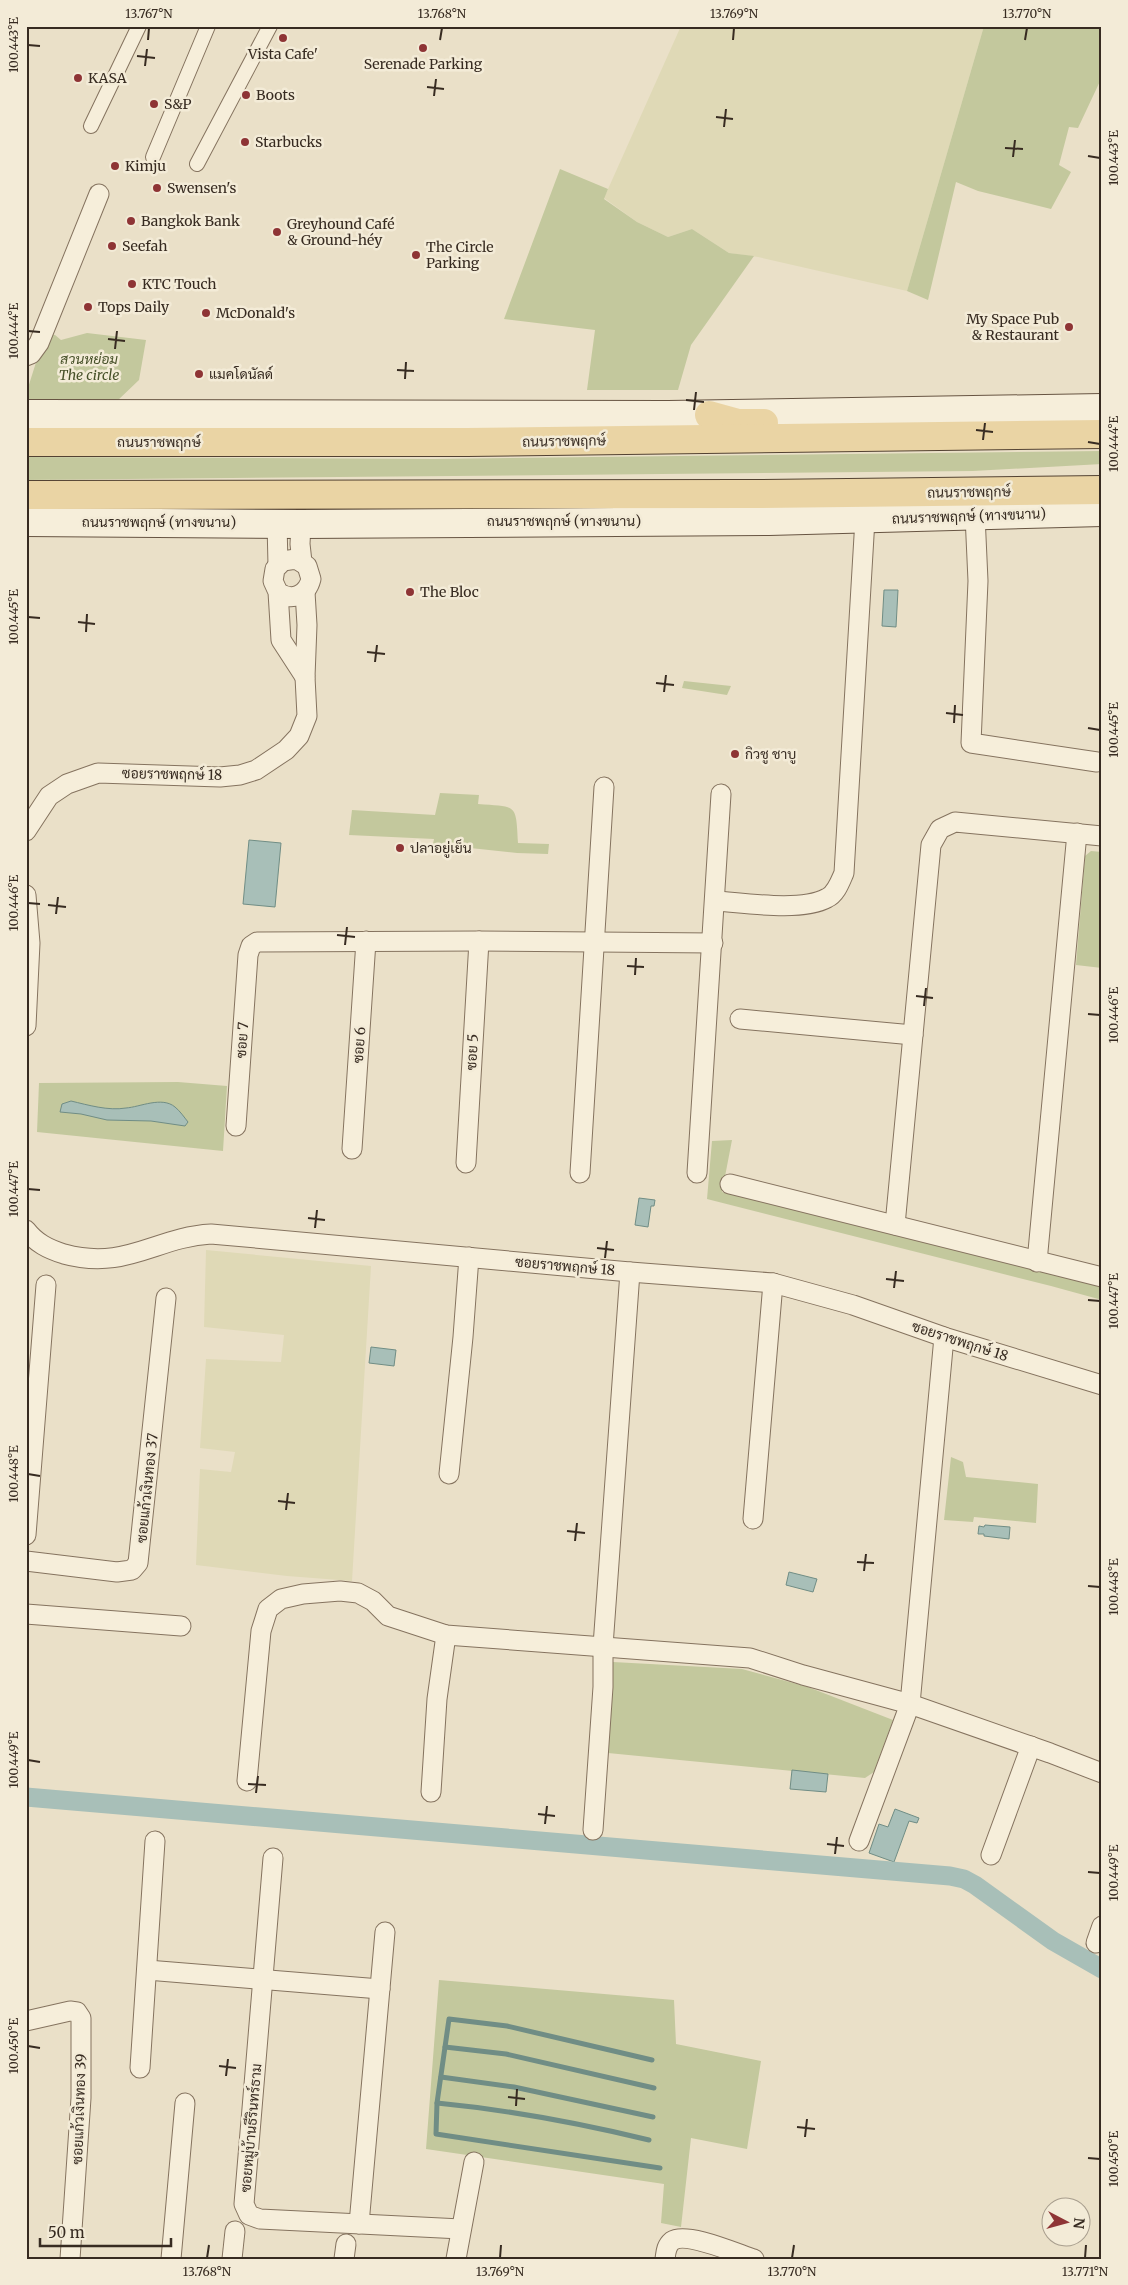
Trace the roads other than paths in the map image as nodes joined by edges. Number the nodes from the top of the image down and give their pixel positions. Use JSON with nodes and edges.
{"nodes":[{"id":1,"x":139,"y":26,"type":"edge"},
{"id":2,"x":208,"y":26,"type":"edge"},
{"id":3,"x":270,"y":26,"type":"edge"},
{"id":4,"x":91,"y":126,"type":"dead end"},
{"id":5,"x":153,"y":157,"type":"dead end"},
{"id":6,"x":196,"y":164,"type":"dead end"},
{"id":7,"x":99,"y":194,"type":"dead end"},
{"id":8,"x":26,"y":356,"type":"edge"},
{"id":9,"x":26,"y":414,"type":"edge"},
{"id":10,"x":1101,"y":426,"type":"edge"},
{"id":11,"x":26,"y":442,"type":"edge"},
{"id":12,"x":1102,"y":490,"type":"edge"},
{"id":13,"x":26,"y":495,"type":"edge"},
{"id":14,"x":1102,"y":512,"type":"edge"},
{"id":15,"x":975,"y":515,"type":"junction"},
{"id":16,"x":865,"y":519,"type":"junction"},
{"id":17,"x":26,"y":522,"type":"edge"},
{"id":18,"x":289,"y":524,"type":"junction"},
{"id":19,"x":302,"y":562,"type":"junction"},
{"id":20,"x":278,"y":565,"type":"junction"},
{"id":21,"x":304,"y":592,"type":"junction"},
{"id":22,"x":280,"y":593,"type":"junction"},
{"id":23,"x":305,"y":677,"type":"junction"},
{"id":24,"x":1097,"y":762,"type":"dead end"},
{"id":25,"x":604,"y":787,"type":"dead end"},
{"id":26,"x":721,"y":794,"type":"dead end"},
{"id":27,"x":26,"y":831,"type":"edge"},
{"id":28,"x":1077,"y":833,"type":"junction"},
{"id":29,"x":1102,"y":836,"type":"edge"},
{"id":30,"x":26,"y":895,"type":"edge"},
{"id":31,"x":716,"y":901,"type":"junction"},
{"id":32,"x":366,"y":941,"type":"junction"},
{"id":33,"x":479,"y":941,"type":"junction"},
{"id":34,"x":595,"y":942,"type":"junction"},
{"id":35,"x":713,"y":943,"type":"junction"},
{"id":36,"x":740,"y":1019,"type":"dead end"},
{"id":37,"x":26,"y":1026,"type":"edge"},
{"id":38,"x":913,"y":1035,"type":"junction"},
{"id":39,"x":236,"y":1126,"type":"dead end"},
{"id":40,"x":352,"y":1149,"type":"dead end"},
{"id":41,"x":466,"y":1163,"type":"dead end"},
{"id":42,"x":580,"y":1174,"type":"dead end"},
{"id":43,"x":697,"y":1174,"type":"dead end"},
{"id":44,"x":730,"y":1184,"type":"dead end"},
{"id":45,"x":895,"y":1225,"type":"junction"},
{"id":46,"x":26,"y":1230,"type":"edge"},
{"id":47,"x":469,"y":1257,"type":"junction"},
{"id":48,"x":1037,"y":1262,"type":"junction"},
{"id":49,"x":630,"y":1272,"type":"junction"},
{"id":50,"x":1102,"y":1277,"type":"edge"},
{"id":51,"x":773,"y":1283,"type":"junction"},
{"id":52,"x":46,"y":1285,"type":"dead end"},
{"id":53,"x":166,"y":1298,"type":"dead end"},
{"id":54,"x":944,"y":1337,"type":"junction"},
{"id":55,"x":1102,"y":1385,"type":"edge"},
{"id":56,"x":449,"y":1474,"type":"dead end"},
{"id":57,"x":753,"y":1519,"type":"dead end"},
{"id":58,"x":26,"y":1535,"type":"edge"},
{"id":59,"x":26,"y":1561,"type":"edge"},
{"id":60,"x":26,"y":1614,"type":"edge"},
{"id":61,"x":181,"y":1626,"type":"dead end"},
{"id":62,"x":446,"y":1635,"type":"junction"},
{"id":63,"x":603,"y":1646,"type":"junction"},
{"id":64,"x":910,"y":1704,"type":"junction"},
{"id":65,"x":1031,"y":1746,"type":"junction"},
{"id":66,"x":1102,"y":1773,"type":"edge"},
{"id":67,"x":247,"y":1781,"type":"dead end"},
{"id":68,"x":431,"y":1792,"type":"dead end"},
{"id":69,"x":593,"y":1830,"type":"dead end"},
{"id":70,"x":155,"y":1841,"type":"dead end"},
{"id":71,"x":859,"y":1841,"type":"dead end"},
{"id":72,"x":991,"y":1855,"type":"dead end"},
{"id":73,"x":273,"y":1858,"type":"dead end"},
{"id":74,"x":385,"y":1932,"type":"dead end"},
{"id":75,"x":146,"y":1970,"type":"junction"},
{"id":76,"x":262,"y":1980,"type":"junction"},
{"id":77,"x":380,"y":1989,"type":"junction"},
{"id":78,"x":26,"y":2021,"type":"edge"},
{"id":79,"x":140,"y":2068,"type":"dead end"},
{"id":80,"x":186,"y":2103,"type":"dead end"},
{"id":81,"x":474,"y":2162,"type":"dead end"},
{"id":82,"x":359,"y":2224,"type":"junction"},
{"id":83,"x":461,"y":2229,"type":"junction"},
{"id":84,"x":235,"y":2230,"type":"dead end"},
{"id":85,"x":70,"y":2259,"type":"edge"},
{"id":86,"x":171,"y":2259,"type":"edge"},
{"id":87,"x":232,"y":2259,"type":"edge"},
{"id":88,"x":456,"y":2259,"type":"edge"},
{"id":89,"x":665,"y":2259,"type":"edge"},
{"id":90,"x":754,"y":2259,"type":"edge"}],
"edges":[{"from":1,"to":4,"type":"street"},
{"from":2,"to":5,"type":"street"},
{"from":3,"to":6,"type":"street"},
{"from":7,"to":8,"type":"street"},
{"from":9,"to":10,"type":"main road"},
{"from":10,"to":11,"type":"main road","name":"ถนนราชพฤกษ์"},
{"from":12,"to":13,"type":"main road","name":"ถนนราชพฤกษ์"},
{"from":14,"to":15,"type":"main road","name":"ถนนราชพฤกษ์ (ทางขนาน)"},
{"from":15,"to":16,"type":"main road","name":"ถนนราชพฤกษ์ (ทางขนาน)"},
{"from":15,"to":24,"type":"street"},
{"from":16,"to":18,"type":"main road","name":"ถนนราชพฤกษ์ (ทางขนาน)"},
{"from":16,"to":31,"type":"street"},
{"from":17,"to":18,"type":"main road","name":"ถนนราชพฤกษ์ (ทางขนาน)"},
{"from":18,"to":19,"type":"street","name":"ซอยราชพฤกษ์ 18"},
{"from":18,"to":20,"type":"street"},
{"from":19,"to":20,"type":"street"},
{"from":19,"to":21,"type":"street","name":"ซอยราชพฤกษ์ 18"},
{"from":20,"to":22,"type":"street"},
{"from":21,"to":22,"type":"street"},
{"from":21,"to":23,"type":"street","name":"ซอยราชพฤกษ์ 18"},
{"from":22,"to":23,"type":"street"},
{"from":23,"to":27,"type":"street","name":"ซอยราชพฤกษ์ 18"},
{"from":25,"to":34,"type":"street"},
{"from":26,"to":31,"type":"street"},
{"from":28,"to":29,"type":"street"},
{"from":28,"to":38,"type":"street"},
{"from":28,"to":48,"type":"street"},
{"from":30,"to":37,"type":"street"},
{"from":31,"to":35,"type":"street"},
{"from":32,"to":33,"type":"street"},
{"from":32,"to":39,"type":"street","name":"ซอย 7"},
{"from":32,"to":40,"type":"street","name":"ซอย 6"},
{"from":33,"to":34,"type":"street"},
{"from":33,"to":41,"type":"street","name":"ซอย 5"},
{"from":34,"to":35,"type":"street"},
{"from":34,"to":42,"type":"street"},
{"from":35,"to":43,"type":"street"},
{"from":36,"to":38,"type":"street"},
{"from":38,"to":45,"type":"street"},
{"from":44,"to":45,"type":"street"},
{"from":45,"to":48,"type":"street"},
{"from":46,"to":47,"type":"street","name":"ซอยราชพฤกษ์ 18"},
{"from":47,"to":49,"type":"street","name":"ซอยราชพฤกษ์ 18"},
{"from":47,"to":56,"type":"street"},
{"from":48,"to":50,"type":"street"},
{"from":49,"to":51,"type":"street","name":"ซอยราชพฤกษ์ 18"},
{"from":49,"to":63,"type":"street"},
{"from":51,"to":54,"type":"street","name":"ซอยราชพฤกษ์ 18"},
{"from":51,"to":57,"type":"street"},
{"from":52,"to":58,"type":"street"},
{"from":53,"to":59,"type":"street","name":"ซอยแก้วเงินทอง 37"},
{"from":54,"to":55,"type":"street","name":"ซอยราชพฤกษ์ 18"},
{"from":54,"to":64,"type":"street"},
{"from":60,"to":61,"type":"street"},
{"from":62,"to":63,"type":"street"},
{"from":62,"to":67,"type":"street"},
{"from":62,"to":68,"type":"street"},
{"from":63,"to":64,"type":"street"},
{"from":63,"to":69,"type":"street"},
{"from":64,"to":65,"type":"street"},
{"from":64,"to":71,"type":"street"},
{"from":65,"to":66,"type":"street"},
{"from":65,"to":72,"type":"street"},
{"from":70,"to":75,"type":"street"},
{"from":73,"to":76,"type":"street","name":"ซอยหมู่บ้านธีรินทร์ธาม"},
{"from":74,"to":77,"type":"street"},
{"from":75,"to":76,"type":"street"},
{"from":75,"to":79,"type":"street"},
{"from":76,"to":77,"type":"street"},
{"from":76,"to":82,"type":"street","name":"ซอยหมู่บ้านธีรินทร์ธาม"},
{"from":77,"to":82,"type":"street"},
{"from":78,"to":85,"type":"street","name":"ซอยแก้วเงินทอง 39"},
{"from":80,"to":86,"type":"street"},
{"from":81,"to":83,"type":"street"},
{"from":82,"to":83,"type":"street","name":"ซอยหมู่บ้านธีรินทร์ธาม"},
{"from":83,"to":88,"type":"street"},
{"from":84,"to":87,"type":"street"},
{"from":89,"to":90,"type":"street"}]}
